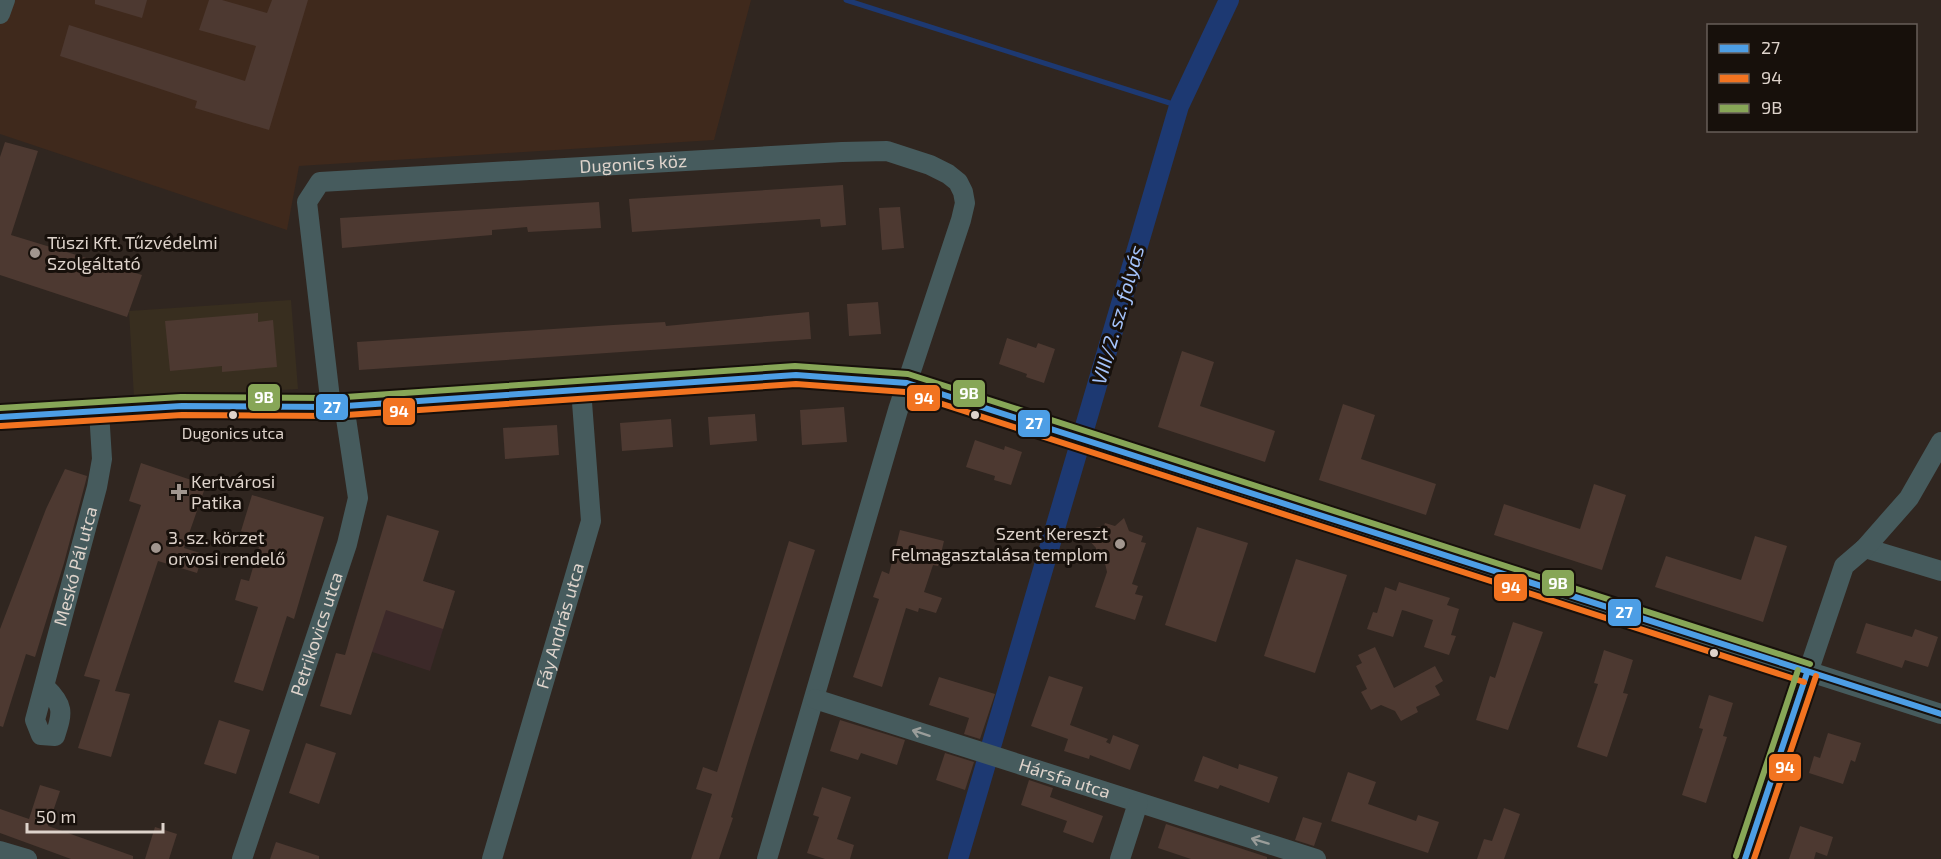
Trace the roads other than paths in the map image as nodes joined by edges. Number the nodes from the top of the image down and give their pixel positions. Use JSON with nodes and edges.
{"nodes":[{"id":1,"x":4,"y":0,"type":"edge"},
{"id":2,"x":0,"y":14,"type":"edge"},
{"id":3,"x":907,"y":383,"type":"junction"},
{"id":4,"x":581,"y":389,"type":"junction"},
{"id":5,"x":338,"y":406,"type":"junction"},
{"id":6,"x":99,"y":411,"type":"junction"},
{"id":7,"x":0,"y":417,"type":"edge"},
{"id":8,"x":1941,"y":442,"type":"edge"},
{"id":9,"x":1865,"y":548,"type":"junction"},
{"id":10,"x":1941,"y":571,"type":"edge"},
{"id":11,"x":1807,"y":674,"type":"junction"},
{"id":12,"x":815,"y":699,"type":"junction"},
{"id":13,"x":1941,"y":714,"type":"edge"},
{"id":14,"x":35,"y":720,"type":"dead end"},
{"id":15,"x":1138,"y":803,"type":"junction"},
{"id":16,"x":0,"y":851,"type":"edge"},
{"id":17,"x":770,"y":858,"type":"edge"},
{"id":18,"x":27,"y":859,"type":"edge"},
{"id":19,"x":242,"y":859,"type":"edge"},
{"id":20,"x":492,"y":859,"type":"edge"},
{"id":21,"x":1120,"y":859,"type":"edge"},
{"id":22,"x":1316,"y":859,"type":"edge"},
{"id":23,"x":1745,"y":859,"type":"edge"}],
"edges":[{"from":1,"to":2,"type":"street"},
{"from":3,"to":4,"type":"street"},
{"from":3,"to":5,"type":"street","name":"Dugonics köz"},
{"from":3,"to":11,"type":"street"},
{"from":3,"to":12,"type":"street"},
{"from":4,"to":5,"type":"street"},
{"from":4,"to":20,"type":"street","name":"Fáy András utca"},
{"from":5,"to":6,"type":"street"},
{"from":5,"to":19,"type":"street","name":"Petrikovics utca"},
{"from":6,"to":7,"type":"street"},
{"from":6,"to":14,"type":"street","name":"Meskó Pál utca"},
{"from":8,"to":9,"type":"street"},
{"from":9,"to":10,"type":"street"},
{"from":9,"to":11,"type":"street"},
{"from":11,"to":13,"type":"street"},
{"from":11,"to":23,"type":"street"},
{"from":15,"to":12,"type":"street","name":"Hársfa utca","one_way":true},
{"from":12,"to":17,"type":"street"},
{"from":15,"to":21,"type":"street"},
{"from":22,"to":15,"type":"street","name":"Hársfa utca","one_way":true},
{"from":16,"to":18,"type":"street"}]}
